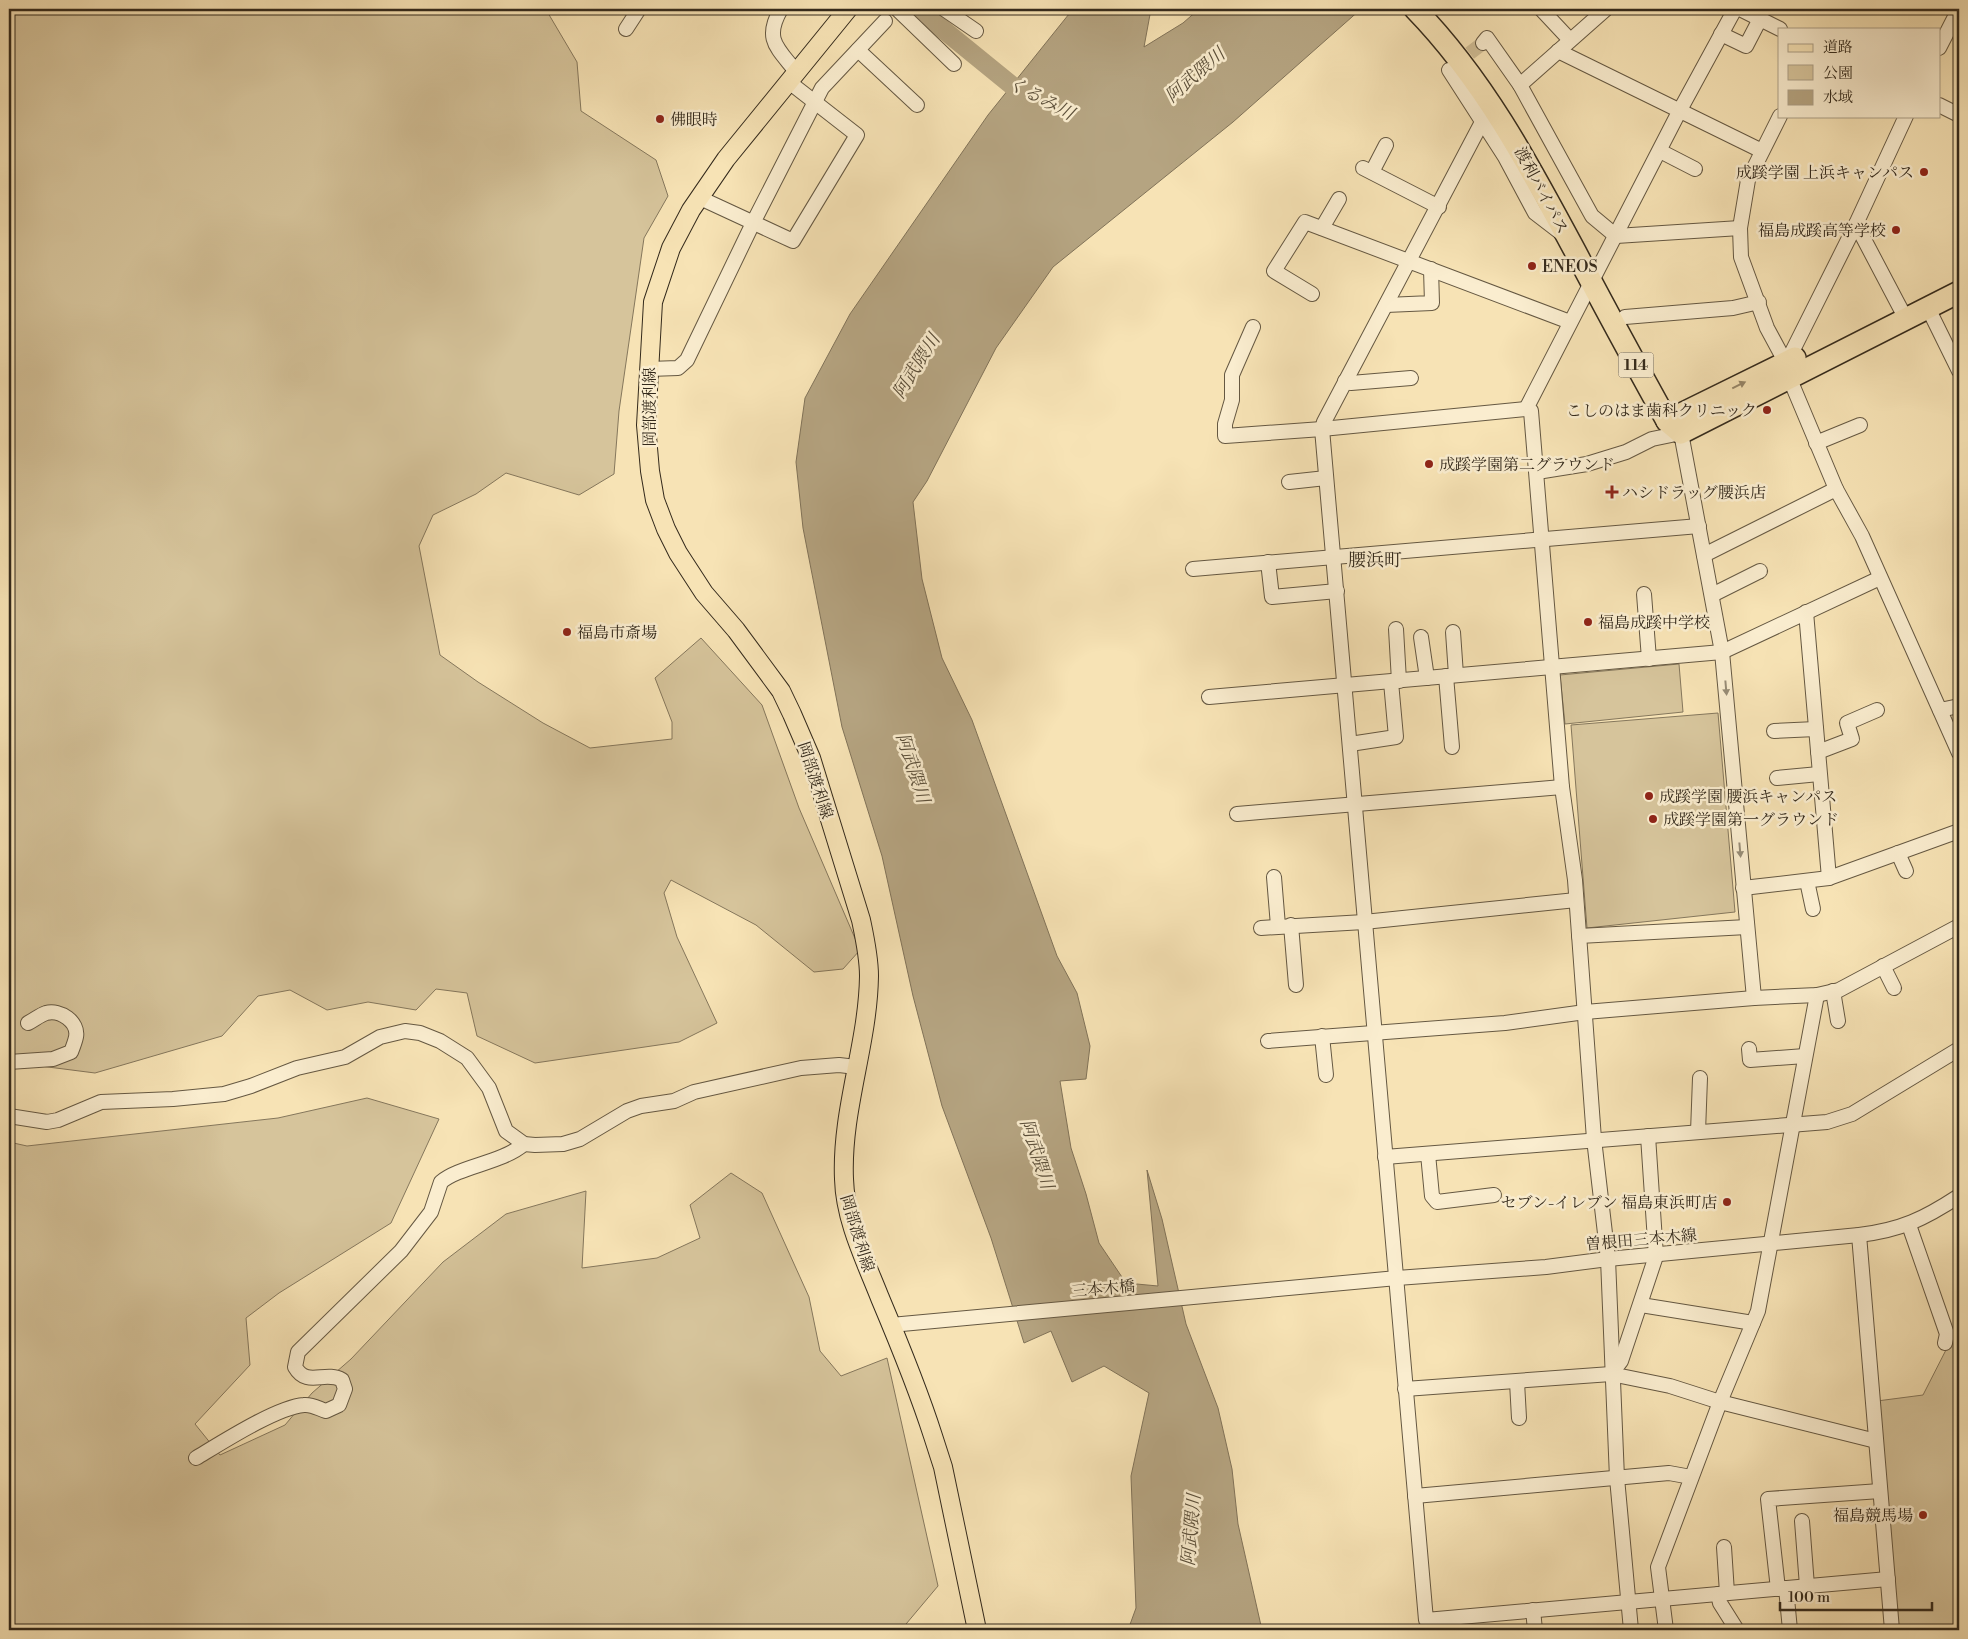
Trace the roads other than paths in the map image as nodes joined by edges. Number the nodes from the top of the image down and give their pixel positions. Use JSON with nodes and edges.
{"nodes":[{"id":1,"x":639,"y":9,"type":"edge"},
{"id":2,"x":781,"y":9,"type":"edge"},
{"id":3,"x":848,"y":9,"type":"edge"},
{"id":4,"x":897,"y":9,"type":"edge"},
{"id":5,"x":944,"y":9,"type":"edge"},
{"id":6,"x":1415,"y":9,"type":"edge"},
{"id":7,"x":1542,"y":9,"type":"edge"},
{"id":8,"x":1606,"y":9,"type":"edge"},
{"id":9,"x":1735,"y":9,"type":"edge"},
{"id":10,"x":1740,"y":9,"type":"edge"},
{"id":11,"x":1959,"y":9,"type":"edge"},
{"id":12,"x":1435,"y":18,"type":"edge"},
{"id":13,"x":1760,"y":19,"type":"junction"},
{"id":14,"x":885,"y":21,"type":"dead end"},
{"id":15,"x":1778,"y":28,"type":"edge"},
{"id":16,"x":626,"y":29,"type":"dead end"},
{"id":17,"x":976,"y":31,"type":"dead end"},
{"id":18,"x":1722,"y":34,"type":"junction"},
{"id":19,"x":1570,"y":40,"type":"junction"},
{"id":20,"x":1483,"y":43,"type":"dead end"},
{"id":21,"x":1940,"y":46,"type":"edge"},
{"id":22,"x":858,"y":50,"type":"junction"},
{"id":23,"x":1558,"y":51,"type":"junction"},
{"id":24,"x":954,"y":64,"type":"dead end"},
{"id":25,"x":1449,"y":70,"type":"dead end"},
{"id":26,"x":793,"y":78,"type":"junction"},
{"id":27,"x":1520,"y":85,"type":"junction"},
{"id":28,"x":814,"y":104,"type":"junction"},
{"id":29,"x":917,"y":106,"type":"dead end"},
{"id":30,"x":1940,"y":106,"type":"edge"},
{"id":31,"x":1680,"y":110,"type":"junction"},
{"id":32,"x":1959,"y":115,"type":"edge"},
{"id":33,"x":1779,"y":118,"type":"edge"},
{"id":34,"x":1905,"y":118,"type":"edge"},
{"id":35,"x":1482,"y":122,"type":"junction"},
{"id":36,"x":1386,"y":145,"type":"dead end"},
{"id":37,"x":1660,"y":151,"type":"junction"},
{"id":38,"x":1762,"y":151,"type":"junction"},
{"id":39,"x":1695,"y":170,"type":"dead end"},
{"id":40,"x":700,"y":198,"type":"junction"},
{"id":41,"x":1338,"y":199,"type":"dead end"},
{"id":42,"x":1439,"y":207,"type":"junction"},
{"id":43,"x":753,"y":223,"type":"junction"},
{"id":44,"x":1856,"y":224,"type":"junction"},
{"id":45,"x":1322,"y":228,"type":"junction"},
{"id":46,"x":1740,"y":228,"type":"junction"},
{"id":47,"x":1616,"y":236,"type":"junction"},
{"id":48,"x":1568,"y":238,"type":"junction"},
{"id":49,"x":1411,"y":261,"type":"junction"},
{"id":50,"x":1431,"y":269,"type":"junction"},
{"id":51,"x":1595,"y":276,"type":"junction"},
{"id":52,"x":1959,"y":278,"type":"edge"},
{"id":53,"x":1959,"y":292,"type":"edge"},
{"id":54,"x":1312,"y":294,"type":"dead end"},
{"id":55,"x":1759,"y":302,"type":"junction"},
{"id":56,"x":1386,"y":305,"type":"junction"},
{"id":57,"x":1928,"y":308,"type":"junction"},
{"id":58,"x":1903,"y":313,"type":"junction"},
{"id":59,"x":1624,"y":317,"type":"junction"},
{"id":60,"x":1570,"y":322,"type":"junction"},
{"id":61,"x":1253,"y":327,"type":"dead end"},
{"id":62,"x":1786,"y":364,"type":"junction"},
{"id":63,"x":649,"y":369,"type":"junction"},
{"id":64,"x":1959,"y":370,"type":"edge"},
{"id":65,"x":1411,"y":378,"type":"dead end"},
{"id":66,"x":1345,"y":381,"type":"junction"},
{"id":67,"x":1526,"y":409,"type":"junction"},
{"id":68,"x":1676,"y":423,"type":"junction"},
{"id":69,"x":1860,"y":425,"type":"dead end"},
{"id":70,"x":1322,"y":429,"type":"junction"},
{"id":71,"x":1816,"y":443,"type":"junction"},
{"id":72,"x":1537,"y":472,"type":"junction"},
{"id":73,"x":1326,"y":478,"type":"junction"},
{"id":74,"x":1289,"y":482,"type":"dead end"},
{"id":75,"x":1836,"y":490,"type":"junction"},
{"id":76,"x":1699,"y":526,"type":"junction"},
{"id":77,"x":1542,"y":540,"type":"junction"},
{"id":78,"x":1704,"y":555,"type":"junction"},
{"id":79,"x":1334,"y":556,"type":"junction"},
{"id":80,"x":1268,"y":562,"type":"junction"},
{"id":81,"x":1193,"y":569,"type":"dead end"},
{"id":82,"x":1760,"y":571,"type":"dead end"},
{"id":83,"x":1880,"y":578,"type":"junction"},
{"id":84,"x":1336,"y":591,"type":"junction"},
{"id":85,"x":1644,"y":594,"type":"dead end"},
{"id":86,"x":1712,"y":595,"type":"junction"},
{"id":87,"x":1806,"y":612,"type":"junction"},
{"id":88,"x":1396,"y":629,"type":"dead end"},
{"id":89,"x":1453,"y":632,"type":"dead end"},
{"id":90,"x":1422,"y":637,"type":"dead end"},
{"id":91,"x":1722,"y":652,"type":"junction"},
{"id":92,"x":1649,"y":659,"type":"junction"},
{"id":93,"x":1551,"y":669,"type":"junction"},
{"id":94,"x":1451,"y":676,"type":"junction"},
{"id":95,"x":1427,"y":678,"type":"junction"},
{"id":96,"x":1395,"y":681,"type":"junction"},
{"id":97,"x":1346,"y":684,"type":"junction"},
{"id":98,"x":1209,"y":697,"type":"dead end"},
{"id":99,"x":1959,"y":706,"type":"edge"},
{"id":100,"x":1877,"y":710,"type":"dead end"},
{"id":101,"x":1940,"y":710,"type":"junction"},
{"id":102,"x":1816,"y":729,"type":"junction"},
{"id":103,"x":1774,"y":731,"type":"dead end"},
{"id":104,"x":1956,"y":737,"type":"edge"},
{"id":105,"x":1350,"y":744,"type":"junction"},
{"id":106,"x":1452,"y":747,"type":"dead end"},
{"id":107,"x":1818,"y":752,"type":"junction"},
{"id":108,"x":1959,"y":753,"type":"edge"},
{"id":109,"x":1820,"y":774,"type":"junction"},
{"id":110,"x":1777,"y":778,"type":"dead end"},
{"id":111,"x":1562,"y":787,"type":"junction"},
{"id":112,"x":1355,"y":803,"type":"junction"},
{"id":113,"x":1237,"y":814,"type":"dead end"},
{"id":114,"x":1959,"y":830,"type":"edge"},
{"id":115,"x":1898,"y":853,"type":"junction"},
{"id":116,"x":1906,"y":871,"type":"dead end"},
{"id":117,"x":1274,"y":877,"type":"dead end"},
{"id":118,"x":1829,"y":878,"type":"junction"},
{"id":119,"x":1807,"y":881,"type":"junction"},
{"id":120,"x":1743,"y":888,"type":"junction"},
{"id":121,"x":1576,"y":900,"type":"junction"},
{"id":122,"x":1813,"y":909,"type":"dead end"},
{"id":123,"x":1364,"y":922,"type":"junction"},
{"id":124,"x":1284,"y":926,"type":"junction"},
{"id":125,"x":1959,"y":926,"type":"edge"},
{"id":126,"x":1747,"y":927,"type":"junction"},
{"id":127,"x":1261,"y":928,"type":"dead end"},
{"id":128,"x":1579,"y":936,"type":"junction"},
{"id":129,"x":1883,"y":966,"type":"junction"},
{"id":130,"x":1296,"y":985,"type":"dead end"},
{"id":131,"x":1894,"y":988,"type":"dead end"},
{"id":132,"x":1833,"y":991,"type":"junction"},
{"id":133,"x":1817,"y":995,"type":"junction"},
{"id":134,"x":1754,"y":998,"type":"junction"},
{"id":135,"x":1584,"y":1012,"type":"junction"},
{"id":136,"x":1838,"y":1021,"type":"dead end"},
{"id":137,"x":28,"y":1023,"type":"dead end"},
{"id":138,"x":1374,"y":1032,"type":"junction"},
{"id":139,"x":1322,"y":1036,"type":"junction"},
{"id":140,"x":1268,"y":1041,"type":"dead end"},
{"id":141,"x":1749,"y":1049,"type":"dead end"},
{"id":142,"x":1959,"y":1049,"type":"edge"},
{"id":143,"x":1805,"y":1056,"type":"junction"},
{"id":144,"x":9,"y":1062,"type":"edge"},
{"id":145,"x":856,"y":1068,"type":"junction"},
{"id":146,"x":1326,"y":1074,"type":"dead end"},
{"id":147,"x":1700,"y":1078,"type":"dead end"},
{"id":148,"x":9,"y":1116,"type":"edge"},
{"id":149,"x":1792,"y":1124,"type":"junction"},
{"id":150,"x":1698,"y":1132,"type":"junction"},
{"id":151,"x":1648,"y":1136,"type":"junction"},
{"id":152,"x":1594,"y":1139,"type":"junction"},
{"id":153,"x":524,"y":1144,"type":"junction"},
{"id":154,"x":1428,"y":1154,"type":"junction"},
{"id":155,"x":1385,"y":1157,"type":"junction"},
{"id":156,"x":1494,"y":1195,"type":"dead end"},
{"id":157,"x":1959,"y":1196,"type":"edge"},
{"id":158,"x":1909,"y":1225,"type":"junction"},
{"id":159,"x":1859,"y":1235,"type":"junction"},
{"id":160,"x":1771,"y":1243,"type":"junction"},
{"id":161,"x":1656,"y":1256,"type":"junction"},
{"id":162,"x":1608,"y":1258,"type":"junction"},
{"id":163,"x":1397,"y":1278,"type":"junction"},
{"id":164,"x":1318,"y":1286,"type":"joint"},
{"id":165,"x":1641,"y":1305,"type":"junction"},
{"id":166,"x":1753,"y":1323,"type":"junction"},
{"id":167,"x":891,"y":1325,"type":"junction"},
{"id":168,"x":1945,"y":1343,"type":"dead end"},
{"id":169,"x":1611,"y":1374,"type":"junction"},
{"id":170,"x":1517,"y":1382,"type":"junction"},
{"id":171,"x":1405,"y":1389,"type":"junction"},
{"id":172,"x":1720,"y":1402,"type":"junction"},
{"id":173,"x":1519,"y":1418,"type":"dead end"},
{"id":174,"x":1876,"y":1441,"type":"junction"},
{"id":175,"x":196,"y":1458,"type":"dead end"},
{"id":176,"x":1691,"y":1476,"type":"junction"},
{"id":177,"x":1617,"y":1478,"type":"junction"},
{"id":178,"x":1880,"y":1491,"type":"junction"},
{"id":179,"x":1415,"y":1496,"type":"junction"},
{"id":180,"x":1802,"y":1521,"type":"dead end"},
{"id":181,"x":1724,"y":1548,"type":"dead end"},
{"id":182,"x":1888,"y":1580,"type":"junction"},
{"id":183,"x":1807,"y":1586,"type":"junction"},
{"id":184,"x":1782,"y":1588,"type":"junction"},
{"id":185,"x":1723,"y":1593,"type":"junction"},
{"id":186,"x":1662,"y":1599,"type":"junction"},
{"id":187,"x":1628,"y":1602,"type":"junction"},
{"id":188,"x":1533,"y":1610,"type":"junction"},
{"id":189,"x":977,"y":1630,"type":"edge"},
{"id":190,"x":1535,"y":1630,"type":"edge"},
{"id":191,"x":1631,"y":1630,"type":"edge"},
{"id":192,"x":1666,"y":1630,"type":"edge"},
{"id":193,"x":1737,"y":1630,"type":"edge"},
{"id":194,"x":1790,"y":1630,"type":"edge"},
{"id":195,"x":1892,"y":1630,"type":"edge"}],
"edges":[{"from":1,"to":16,"type":"street"},
{"from":2,"to":26,"type":"street"},
{"from":3,"to":26,"type":"main road","name":"岡部渡利線"},
{"from":4,"to":24,"type":"street"},
{"from":5,"to":17,"type":"street"},
{"from":6,"to":12,"type":"highway","name":"渡利バイパス","number":"114"},
{"from":7,"to":19,"type":"street"},
{"from":8,"to":19,"type":"street"},
{"from":9,"to":18,"type":"street"},
{"from":10,"to":13,"type":"street"},
{"from":11,"to":21,"type":"street"},
{"from":12,"to":48,"type":"highway","name":"渡利バイパス","number":"114"},
{"from":12,"to":51,"type":"highway","name":"渡利バイパス","number":"114"},
{"from":13,"to":15,"type":"street"},
{"from":13,"to":18,"type":"street"},
{"from":14,"to":22,"type":"street"},
{"from":18,"to":31,"type":"street"},
{"from":19,"to":23,"type":"street"},
{"from":20,"to":27,"type":"street"},
{"from":22,"to":28,"type":"street"},
{"from":22,"to":29,"type":"street"},
{"from":23,"to":27,"type":"street"},
{"from":23,"to":31,"type":"street"},
{"from":25,"to":35,"type":"street"},
{"from":26,"to":28,"type":"street"},
{"from":26,"to":40,"type":"main road","name":"岡部渡利線"},
{"from":27,"to":47,"type":"street"},
{"from":28,"to":43,"type":"street"},
{"from":28,"to":43,"type":"street"},
{"from":30,"to":32,"type":"street"},
{"from":31,"to":37,"type":"street"},
{"from":31,"to":38,"type":"street"},
{"from":33,"to":38,"type":"street"},
{"from":34,"to":44,"type":"street"},
{"from":35,"to":42,"type":"street"},
{"from":35,"to":48,"type":"street"},
{"from":36,"to":42,"type":"street"},
{"from":37,"to":39,"type":"street"},
{"from":37,"to":47,"type":"street"},
{"from":38,"to":46,"type":"street"},
{"from":40,"to":43,"type":"street"},
{"from":40,"to":63,"type":"main road","name":"岡部渡利線"},
{"from":41,"to":45,"type":"street"},
{"from":42,"to":49,"type":"street"},
{"from":43,"to":63,"type":"street"},
{"from":44,"to":58,"type":"street"},
{"from":44,"to":62,"type":"street"},
{"from":45,"to":49,"type":"street"},
{"from":45,"to":54,"type":"street"},
{"from":46,"to":47,"type":"street"},
{"from":46,"to":55,"type":"street"},
{"from":47,"to":51,"type":"street"},
{"from":48,"to":51,"type":"highway","name":"渡利バイパス","number":"114"},
{"from":49,"to":50,"type":"street"},
{"from":49,"to":56,"type":"street"},
{"from":50,"to":56,"type":"street"},
{"from":50,"to":60,"type":"street"},
{"from":51,"to":59,"type":"highway","name":"渡利バイパス","number":"114"},
{"from":51,"to":60,"type":"street"},
{"from":51,"to":68,"type":"highway","name":"渡利バイパス","number":"114"},
{"from":52,"to":58,"type":"highway"},
{"from":53,"to":57,"type":"highway"},
{"from":55,"to":59,"type":"street"},
{"from":55,"to":62,"type":"street"},
{"from":56,"to":66,"type":"street"},
{"from":57,"to":58,"type":"highway"},
{"from":57,"to":64,"type":"street"},
{"from":58,"to":62,"type":"highway"},
{"from":59,"to":68,"type":"highway","name":"渡利バイパス","number":"114"},
{"from":60,"to":67,"type":"street"},
{"from":61,"to":70,"type":"street"},
{"from":62,"to":68,"type":"highway"},
{"from":62,"to":71,"type":"street"},
{"from":63,"to":145,"type":"main road","name":"岡部渡利線"},
{"from":65,"to":66,"type":"street"},
{"from":66,"to":70,"type":"street"},
{"from":67,"to":70,"type":"street"},
{"from":67,"to":72,"type":"street"},
{"from":68,"to":72,"type":"street"},
{"from":68,"to":76,"type":"street"},
{"from":69,"to":71,"type":"street"},
{"from":70,"to":73,"type":"street"},
{"from":71,"to":75,"type":"street"},
{"from":72,"to":77,"type":"street"},
{"from":73,"to":74,"type":"street"},
{"from":73,"to":79,"type":"street"},
{"from":75,"to":78,"type":"street"},
{"from":75,"to":83,"type":"street"},
{"from":76,"to":77,"type":"street"},
{"from":76,"to":78,"type":"street"},
{"from":77,"to":79,"type":"street"},
{"from":77,"to":93,"type":"street"},
{"from":78,"to":86,"type":"street"},
{"from":79,"to":80,"type":"street"},
{"from":79,"to":84,"type":"street"},
{"from":80,"to":81,"type":"street"},
{"from":80,"to":84,"type":"street"},
{"from":82,"to":86,"type":"street"},
{"from":83,"to":87,"type":"street"},
{"from":83,"to":101,"type":"street"},
{"from":84,"to":97,"type":"street"},
{"from":85,"to":92,"type":"street"},
{"from":86,"to":91,"type":"street"},
{"from":87,"to":91,"type":"street"},
{"from":87,"to":102,"type":"street"},
{"from":88,"to":96,"type":"street"},
{"from":89,"to":94,"type":"street"},
{"from":90,"to":95,"type":"street"},
{"from":91,"to":92,"type":"street"},
{"from":91,"to":120,"type":"street","one_way":true},
{"from":92,"to":93,"type":"street"},
{"from":93,"to":94,"type":"street"},
{"from":93,"to":111,"type":"street"},
{"from":94,"to":95,"type":"street"},
{"from":94,"to":106,"type":"street"},
{"from":95,"to":96,"type":"street"},
{"from":96,"to":97,"type":"street"},
{"from":96,"to":105,"type":"street"},
{"from":97,"to":98,"type":"street"},
{"from":97,"to":105,"type":"street"},
{"from":99,"to":101,"type":"street"},
{"from":100,"to":107,"type":"street"},
{"from":101,"to":104,"type":"street"},
{"from":102,"to":103,"type":"street"},
{"from":102,"to":107,"type":"street"},
{"from":104,"to":108,"type":"street"},
{"from":105,"to":112,"type":"street"},
{"from":107,"to":109,"type":"street"},
{"from":109,"to":110,"type":"street"},
{"from":109,"to":118,"type":"street"},
{"from":111,"to":112,"type":"street"},
{"from":111,"to":121,"type":"street"},
{"from":112,"to":113,"type":"street"},
{"from":112,"to":123,"type":"street"},
{"from":114,"to":115,"type":"street"},
{"from":115,"to":116,"type":"street"},
{"from":115,"to":118,"type":"street"},
{"from":117,"to":124,"type":"street"},
{"from":118,"to":119,"type":"street"},
{"from":119,"to":120,"type":"street"},
{"from":119,"to":122,"type":"street"},
{"from":120,"to":126,"type":"street"},
{"from":121,"to":123,"type":"street"},
{"from":121,"to":128,"type":"street"},
{"from":123,"to":124,"type":"street"},
{"from":123,"to":138,"type":"street"},
{"from":124,"to":127,"type":"street"},
{"from":124,"to":130,"type":"street"},
{"from":125,"to":129,"type":"street"},
{"from":126,"to":128,"type":"street"},
{"from":126,"to":134,"type":"street"},
{"from":128,"to":135,"type":"street"},
{"from":129,"to":131,"type":"street"},
{"from":129,"to":132,"type":"street"},
{"from":132,"to":133,"type":"street"},
{"from":132,"to":136,"type":"street"},
{"from":133,"to":134,"type":"street"},
{"from":133,"to":143,"type":"street"},
{"from":134,"to":135,"type":"street"},
{"from":135,"to":138,"type":"street"},
{"from":135,"to":152,"type":"street"},
{"from":137,"to":144,"type":"street"},
{"from":138,"to":139,"type":"street"},
{"from":138,"to":155,"type":"street"},
{"from":139,"to":140,"type":"street"},
{"from":139,"to":146,"type":"street"},
{"from":141,"to":143,"type":"street"},
{"from":142,"to":149,"type":"street"},
{"from":143,"to":149,"type":"street"},
{"from":145,"to":153,"type":"street"},
{"from":145,"to":167,"type":"main road","name":"岡部渡利線"},
{"from":147,"to":150,"type":"street"},
{"from":148,"to":153,"type":"street"},
{"from":149,"to":150,"type":"street"},
{"from":149,"to":160,"type":"street"},
{"from":150,"to":151,"type":"street"},
{"from":151,"to":152,"type":"street"},
{"from":151,"to":161,"type":"street"},
{"from":152,"to":154,"type":"street"},
{"from":152,"to":162,"type":"street"},
{"from":153,"to":175,"type":"street"},
{"from":154,"to":155,"type":"street"},
{"from":154,"to":156,"type":"street"},
{"from":155,"to":163,"type":"street"},
{"from":157,"to":158,"type":"street","name":"曽根田三本木線"},
{"from":158,"to":159,"type":"street","name":"曽根田三本木線"},
{"from":158,"to":168,"type":"street"},
{"from":159,"to":160,"type":"street","name":"曽根田三本木線"},
{"from":159,"to":174,"type":"street"},
{"from":160,"to":161,"type":"street","name":"曽根田三本木線"},
{"from":160,"to":166,"type":"street"},
{"from":161,"to":162,"type":"street","name":"曽根田三本木線"},
{"from":161,"to":165,"type":"street"},
{"from":162,"to":163,"type":"street","name":"曽根田三本木線"},
{"from":162,"to":169,"type":"street"},
{"from":163,"to":164,"type":"street","name":"曽根田三本木線"},
{"from":163,"to":171,"type":"street"},
{"from":164,"to":167,"type":"street","name":"三本木橋"},
{"from":165,"to":166,"type":"street"},
{"from":165,"to":169,"type":"street"},
{"from":166,"to":172,"type":"street"},
{"from":167,"to":189,"type":"main road","name":"岡部渡利線"},
{"from":169,"to":170,"type":"street"},
{"from":169,"to":172,"type":"street"},
{"from":169,"to":177,"type":"street"},
{"from":170,"to":171,"type":"street"},
{"from":170,"to":173,"type":"street"},
{"from":171,"to":179,"type":"street"},
{"from":172,"to":174,"type":"street"},
{"from":172,"to":176,"type":"street"},
{"from":174,"to":178,"type":"street"},
{"from":176,"to":177,"type":"street"},
{"from":176,"to":186,"type":"street"},
{"from":177,"to":179,"type":"street"},
{"from":177,"to":187,"type":"street"},
{"from":178,"to":182,"type":"street"},
{"from":178,"to":184,"type":"street"},
{"from":179,"to":188,"type":"street"},
{"from":180,"to":183,"type":"street"},
{"from":181,"to":185,"type":"street"},
{"from":182,"to":183,"type":"street"},
{"from":182,"to":195,"type":"street"},
{"from":183,"to":184,"type":"street"},
{"from":184,"to":185,"type":"street"},
{"from":184,"to":194,"type":"street"},
{"from":185,"to":186,"type":"street"},
{"from":185,"to":193,"type":"street"},
{"from":186,"to":187,"type":"street"},
{"from":186,"to":192,"type":"street"},
{"from":187,"to":188,"type":"street"},
{"from":187,"to":191,"type":"street"},
{"from":188,"to":190,"type":"street"}]}
